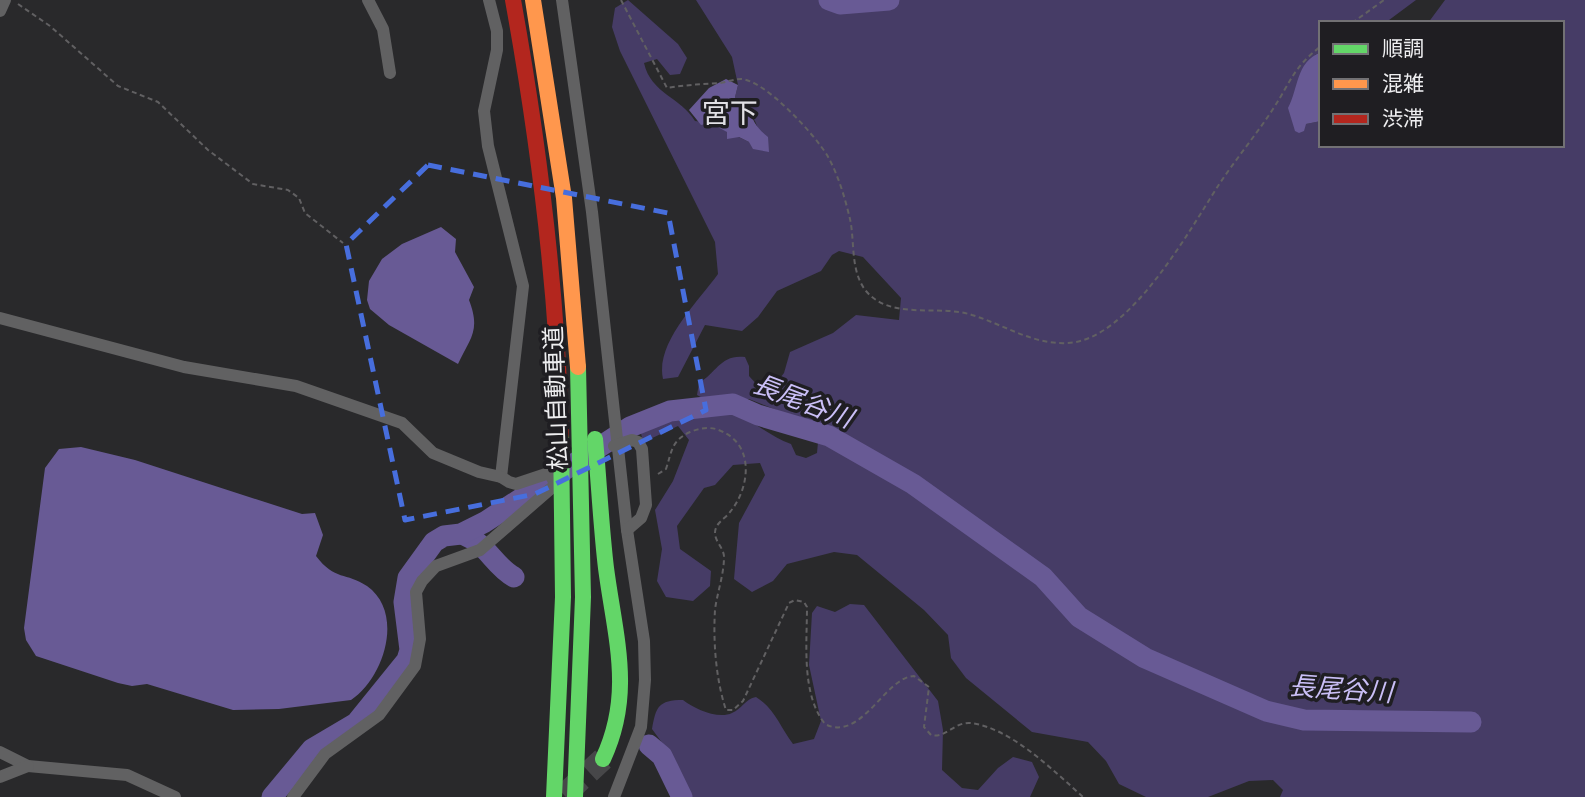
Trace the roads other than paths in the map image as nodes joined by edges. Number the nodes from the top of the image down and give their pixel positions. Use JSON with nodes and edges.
{"nodes":[{"id":1,"x":5,"y":0,"type":"edge"},
{"id":2,"x":368,"y":0,"type":"edge"},
{"id":3,"x":489,"y":0,"type":"edge"},
{"id":4,"x":513,"y":0,"type":"edge"},
{"id":5,"x":533,"y":0,"type":"edge"},
{"id":6,"x":562,"y":0,"type":"edge"},
{"id":7,"x":0,"y":11,"type":"edge"},
{"id":8,"x":390,"y":73,"type":"dead end"},
{"id":9,"x":0,"y":318,"type":"edge"},
{"id":10,"x":588,"y":429,"type":"junction"},
{"id":11,"x":501,"y":477,"type":"junction"},
{"id":12,"x":555,"y":484,"type":"junction"},
{"id":13,"x":627,"y":530,"type":"junction"},
{"id":14,"x":0,"y":752,"type":"edge"},
{"id":15,"x":603,"y":759,"type":"tunnel mouth"},
{"id":16,"x":28,"y":766,"type":"junction"},
{"id":17,"x":0,"y":777,"type":"edge"},
{"id":18,"x":175,"y":797,"type":"edge"},
{"id":19,"x":293,"y":797,"type":"edge"},
{"id":20,"x":554,"y":797,"type":"edge"},
{"id":21,"x":575,"y":797,"type":"edge"},
{"id":22,"x":614,"y":797,"type":"edge"}],
"edges":[{"from":1,"to":7,"type":"street"},
{"from":2,"to":8,"type":"street"},
{"from":3,"to":11,"type":"street"},
{"from":4,"to":12,"type":"highway","name":"松山自動車道"},
{"from":5,"to":10,"type":"highway"},
{"from":6,"to":13,"type":"street"},
{"from":9,"to":11,"type":"street"},
{"from":10,"to":15,"type":"highway"},
{"from":10,"to":21,"type":"highway","name":"松山自動車道"},
{"from":11,"to":12,"type":"street"},
{"from":12,"to":13,"type":"street"},
{"from":12,"to":19,"type":"street"},
{"from":12,"to":20,"type":"highway","name":"松山自動車道"},
{"from":13,"to":22,"type":"street"},
{"from":14,"to":16,"type":"street"},
{"from":16,"to":17,"type":"street"},
{"from":16,"to":18,"type":"street"}]}
